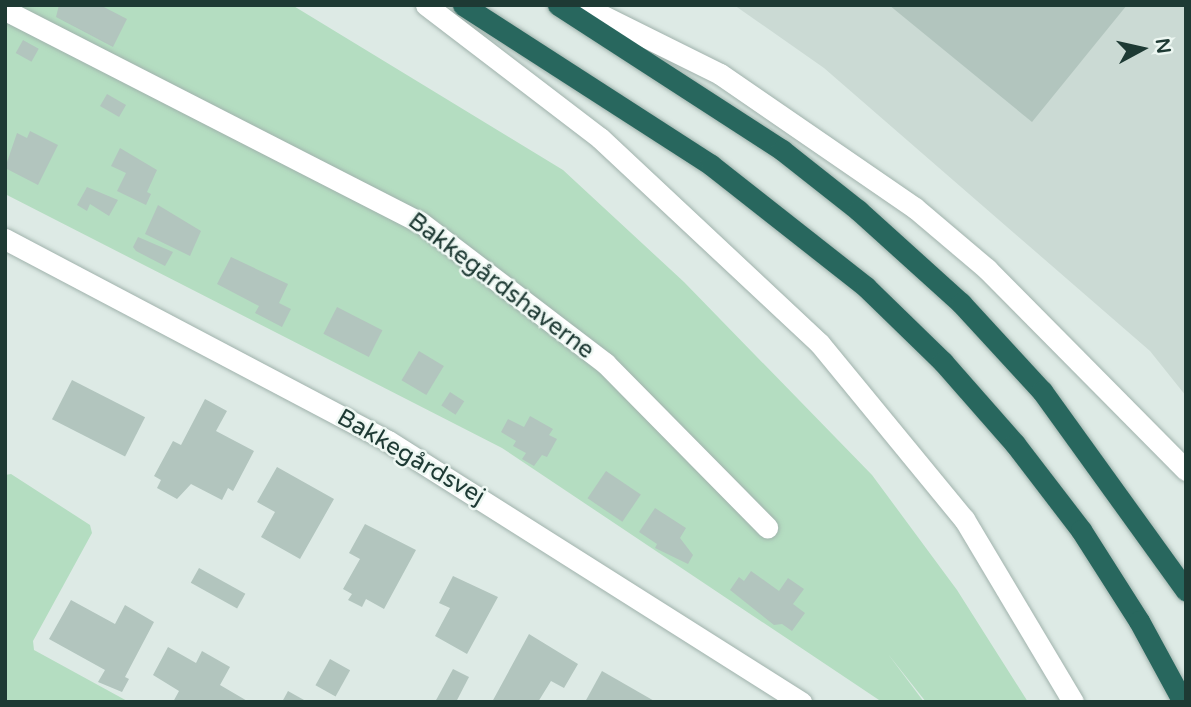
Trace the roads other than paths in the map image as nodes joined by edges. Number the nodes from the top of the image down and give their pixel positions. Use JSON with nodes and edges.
{"nodes":[{"id":1,"x":426,"y":5,"type":"edge"},
{"id":2,"x":463,"y":5,"type":"edge"},
{"id":3,"x":558,"y":5,"type":"edge"},
{"id":4,"x":581,"y":5,"type":"edge"},
{"id":5,"x":5,"y":10,"type":"edge"},
{"id":6,"x":5,"y":239,"type":"edge"},
{"id":7,"x":1186,"y":470,"type":"edge"},
{"id":8,"x":768,"y":527,"type":"dead end"},
{"id":9,"x":1186,"y":591,"type":"edge"},
{"id":10,"x":800,"y":702,"type":"edge"},
{"id":11,"x":1073,"y":702,"type":"edge"},
{"id":12,"x":1183,"y":702,"type":"edge"}],
"edges":[{"from":1,"to":11,"type":"street"},
{"from":2,"to":12,"type":"highway"},
{"from":3,"to":9,"type":"highway"},
{"from":4,"to":7,"type":"street"},
{"from":5,"to":8,"type":"street","name":"Bakkegårdshaverne"},
{"from":6,"to":10,"type":"street","name":"Bakkegårdsvej"}]}
